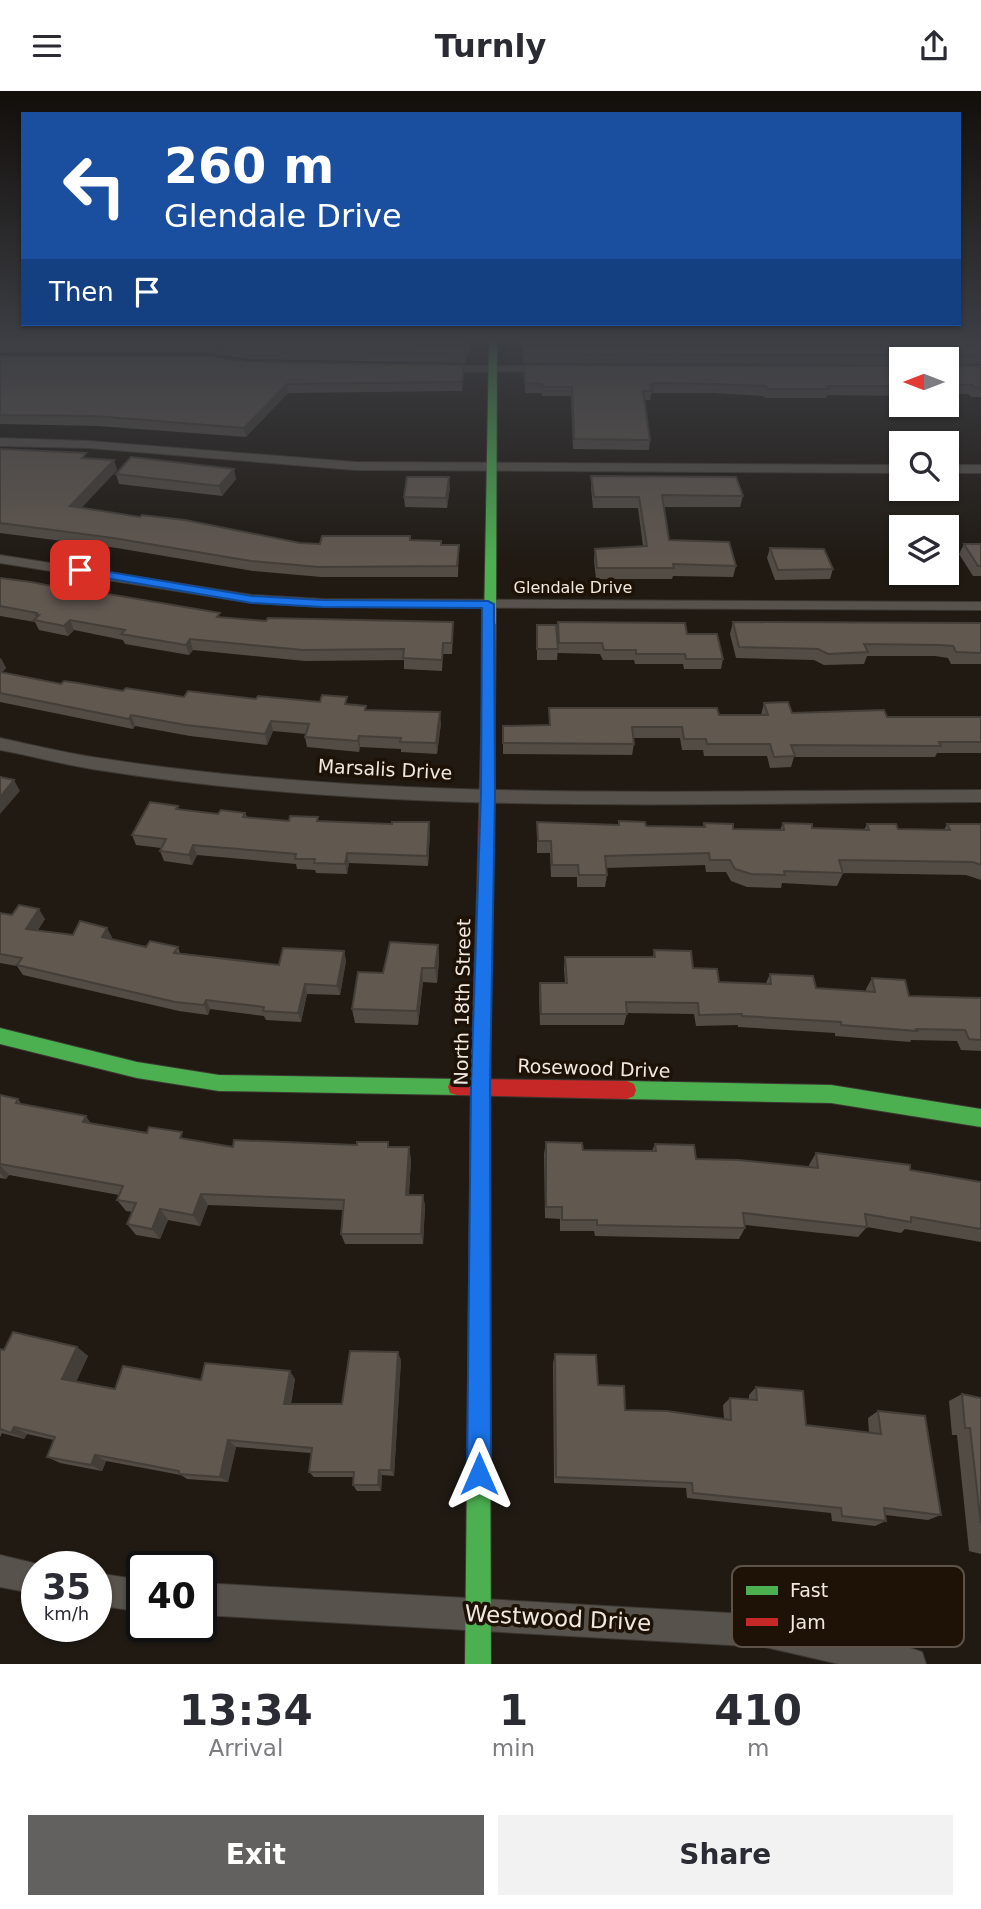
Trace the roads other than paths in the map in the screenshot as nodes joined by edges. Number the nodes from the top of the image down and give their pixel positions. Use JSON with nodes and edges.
{"nodes":[{"id":1,"x":492,"y":414,"type":"edge"},
{"id":2,"x":0,"y":442,"type":"edge"},
{"id":3,"x":491,"y":468,"type":"junction"},
{"id":4,"x":889,"y":469,"type":"edge"},
{"id":5,"x":959,"y":469,"type":"edge"},
{"id":6,"x":981,"y":469,"type":"edge"},
{"id":7,"x":0,"y":559,"type":"edge"},
{"id":8,"x":488,"y":604,"type":"junction"},
{"id":9,"x":981,"y":606,"type":"edge"},
{"id":10,"x":0,"y":744,"type":"edge"},
{"id":11,"x":488,"y":794,"type":"junction"},
{"id":12,"x":981,"y":796,"type":"edge"},
{"id":13,"x":0,"y":1036,"type":"edge"},
{"id":14,"x":480,"y":1086,"type":"junction"},
{"id":15,"x":981,"y":1118,"type":"edge"},
{"id":16,"x":0,"y":1571,"type":"edge"},
{"id":17,"x":21,"y":1575,"type":"edge"},
{"id":18,"x":217,"y":1600,"type":"edge"},
{"id":19,"x":478,"y":1613,"type":"junction"},
{"id":20,"x":732,"y":1629,"type":"edge"},
{"id":21,"x":835,"y":1647,"type":"edge"},
{"id":22,"x":478,"y":1664,"type":"edge"},
{"id":23,"x":910,"y":1664,"type":"edge"}],
"edges":[{"from":1,"to":3,"type":"street","name":"North 18th Street"},
{"from":2,"to":3,"type":"street"},
{"from":3,"to":4,"type":"street"},
{"from":3,"to":8,"type":"street","name":"North 18th Street"},
{"from":5,"to":6,"type":"street"},
{"from":7,"to":8,"type":"street","name":"Glendale Drive"},
{"from":8,"to":9,"type":"street","name":"Glendale Drive"},
{"from":8,"to":11,"type":"street","name":"North 18th Street"},
{"from":10,"to":11,"type":"street","name":"Marsalis Drive"},
{"from":11,"to":12,"type":"street","name":"Marsalis Drive"},
{"from":11,"to":14,"type":"street","name":"North 18th Street"},
{"from":13,"to":14,"type":"street","name":"Rosewood Drive"},
{"from":14,"to":15,"type":"street","name":"Rosewood Drive"},
{"from":14,"to":19,"type":"street","name":"North 18th Street"},
{"from":16,"to":17,"type":"street"},
{"from":18,"to":19,"type":"street","name":"Westwood Drive"},
{"from":19,"to":20,"type":"street","name":"Westwood Drive"},
{"from":19,"to":22,"type":"street","name":"North 18th Street"},
{"from":21,"to":23,"type":"street","name":"Westwood Drive"}]}
